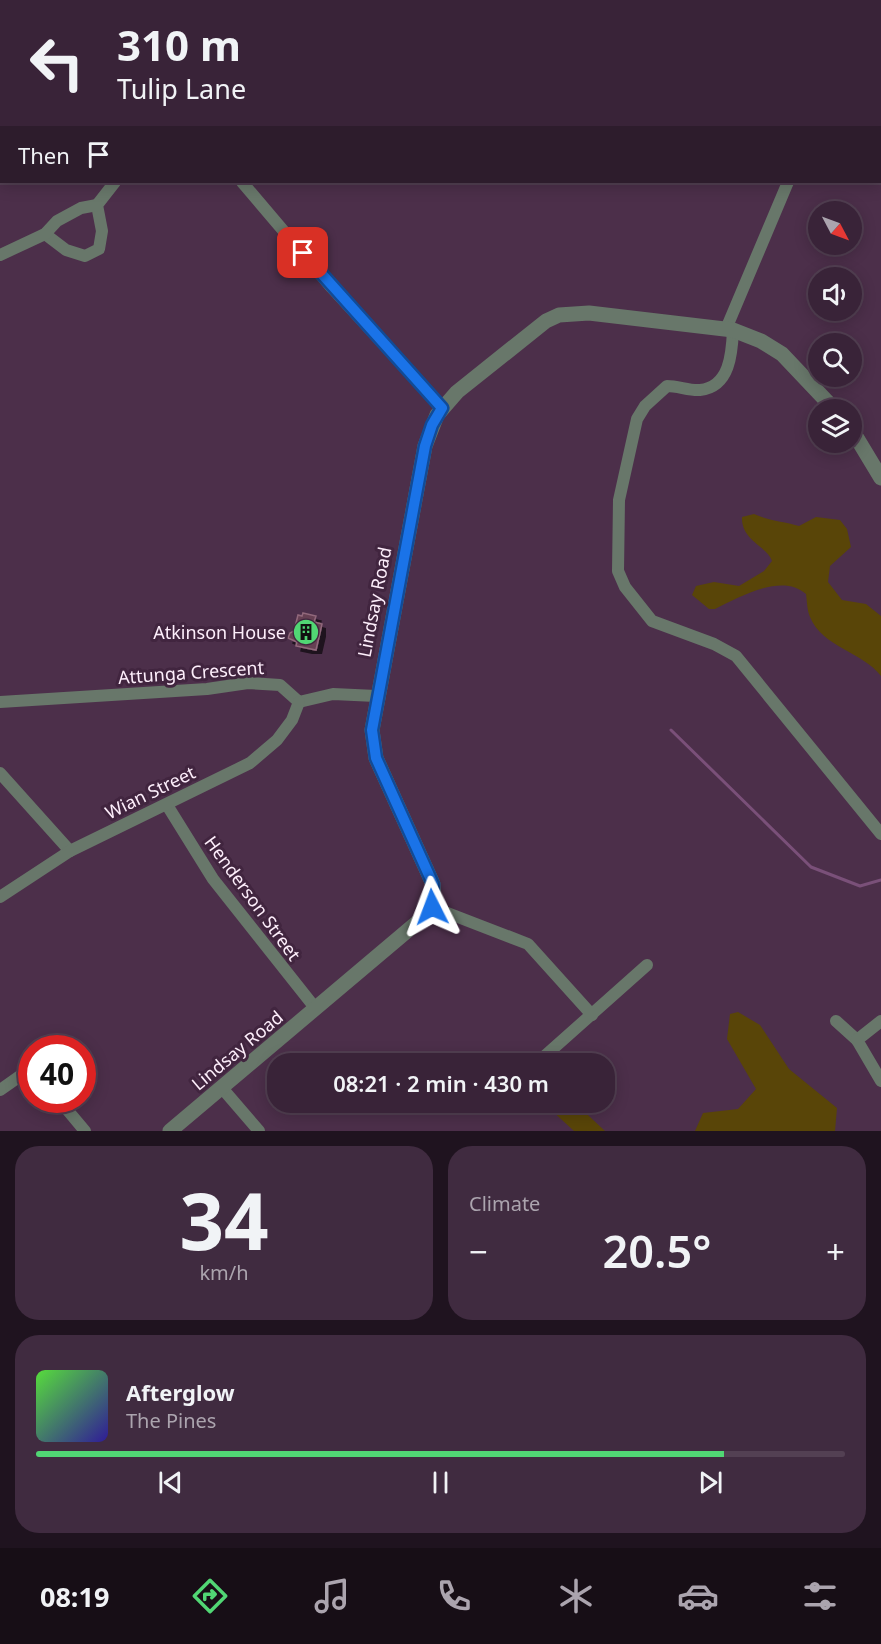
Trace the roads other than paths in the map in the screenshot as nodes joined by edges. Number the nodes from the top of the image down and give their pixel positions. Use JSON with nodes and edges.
{"nodes":[{"id":1,"x":114,"y":183,"type":"edge"},
{"id":2,"x":243,"y":183,"type":"edge"},
{"id":3,"x":788,"y":183,"type":"edge"},
{"id":4,"x":97,"y":205,"type":"junction"},
{"id":5,"x":45,"y":234,"type":"junction"},
{"id":6,"x":0,"y":255,"type":"edge"},
{"id":7,"x":730,"y":330,"type":"junction"},
{"id":8,"x":825,"y":399,"type":"edge"},
{"id":9,"x":442,"y":408,"type":"junction"},
{"id":10,"x":862,"y":446,"type":"edge"},
{"id":11,"x":881,"y":477,"type":"edge"},
{"id":12,"x":376,"y":696,"type":"junction"},
{"id":13,"x":0,"y":702,"type":"edge"},
{"id":14,"x":299,"y":702,"type":"junction"},
{"id":15,"x":0,"y":773,"type":"edge"},
{"id":16,"x":167,"y":805,"type":"junction"},
{"id":17,"x":881,"y":834,"type":"edge"},
{"id":18,"x":70,"y":851,"type":"junction"},
{"id":19,"x":0,"y":897,"type":"edge"},
{"id":20,"x":432,"y":907,"type":"junction"},
{"id":21,"x":647,"y":965,"type":"dead end"},
{"id":22,"x":316,"y":1009,"type":"junction"},
{"id":23,"x":592,"y":1015,"type":"junction"},
{"id":24,"x":836,"y":1021,"type":"dead end"},
{"id":25,"x":881,"y":1021,"type":"edge"},
{"id":26,"x":857,"y":1040,"type":"junction"},
{"id":27,"x":548,"y":1053,"type":"edge"},
{"id":28,"x":18,"y":1077,"type":"edge"},
{"id":29,"x":881,"y":1081,"type":"edge"},
{"id":30,"x":222,"y":1088,"type":"junction"},
{"id":31,"x":0,"y":1090,"type":"edge"},
{"id":32,"x":70,"y":1113,"type":"edge"},
{"id":33,"x":85,"y":1131,"type":"edge"},
{"id":34,"x":170,"y":1131,"type":"edge"},
{"id":35,"x":259,"y":1131,"type":"edge"}],
"edges":[{"from":1,"to":4,"type":"street"},
{"from":2,"to":9,"type":"street"},
{"from":3,"to":7,"type":"street"},
{"from":4,"to":5,"type":"street"},
{"from":4,"to":5,"type":"street"},
{"from":5,"to":6,"type":"street"},
{"from":7,"to":8,"type":"street","name":"Lindsay Road"},
{"from":7,"to":9,"type":"street","name":"Lindsay Road"},
{"from":7,"to":17,"type":"street"},
{"from":9,"to":12,"type":"street","name":"Lindsay Road"},
{"from":10,"to":11,"type":"street"},
{"from":12,"to":14,"type":"street"},
{"from":12,"to":20,"type":"street","name":"Lindsay Road"},
{"from":13,"to":14,"type":"street","name":"Attunga Crescent"},
{"from":14,"to":16,"type":"street","name":"Wian Street"},
{"from":15,"to":18,"type":"street"},
{"from":16,"to":18,"type":"street","name":"Wian Street"},
{"from":16,"to":22,"type":"street","name":"Henderson Street"},
{"from":18,"to":19,"type":"street","name":"Wian Street"},
{"from":20,"to":22,"type":"street","name":"Lindsay Road"},
{"from":20,"to":23,"type":"street"},
{"from":21,"to":23,"type":"street"},
{"from":22,"to":30,"type":"street","name":"Lindsay Road"},
{"from":23,"to":27,"type":"street"},
{"from":24,"to":26,"type":"street"},
{"from":25,"to":26,"type":"street"},
{"from":26,"to":29,"type":"street"},
{"from":28,"to":31,"type":"street"},
{"from":30,"to":34,"type":"street","name":"Lindsay Road"},
{"from":30,"to":35,"type":"street"},
{"from":32,"to":33,"type":"street"}]}
